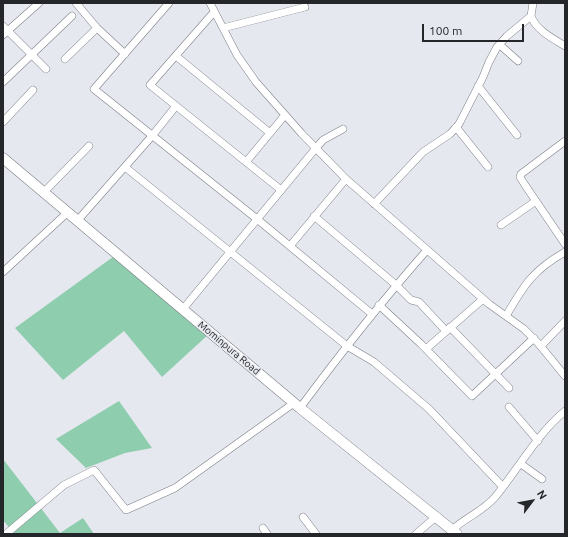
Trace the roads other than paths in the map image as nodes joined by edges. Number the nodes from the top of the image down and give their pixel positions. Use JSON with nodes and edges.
{"nodes":[{"id":1,"x":39,"y":3,"type":"edge"},
{"id":2,"x":76,"y":3,"type":"edge"},
{"id":3,"x":169,"y":3,"type":"edge"},
{"id":4,"x":210,"y":3,"type":"edge"},
{"id":5,"x":533,"y":3,"type":"edge"},
{"id":6,"x":305,"y":7,"type":"dead end"},
{"id":7,"x":214,"y":12,"type":"junction"},
{"id":8,"x":72,"y":16,"type":"dead end"},
{"id":9,"x":531,"y":16,"type":"junction"},
{"id":10,"x":97,"y":28,"type":"junction"},
{"id":11,"x":223,"y":28,"type":"junction"},
{"id":12,"x":4,"y":30,"type":"edge"},
{"id":13,"x":500,"y":45,"type":"junction"},
{"id":14,"x":565,"y":46,"type":"edge"},
{"id":15,"x":125,"y":54,"type":"junction"},
{"id":16,"x":32,"y":55,"type":"junction"},
{"id":17,"x":176,"y":56,"type":"junction"},
{"id":18,"x":65,"y":59,"type":"dead end"},
{"id":19,"x":518,"y":62,"type":"dead end"},
{"id":20,"x":46,"y":69,"type":"dead end"},
{"id":21,"x":3,"y":82,"type":"edge"},
{"id":22,"x":478,"y":86,"type":"junction"},
{"id":23,"x":33,"y":90,"type":"dead end"},
{"id":24,"x":176,"y":106,"type":"junction"},
{"id":25,"x":285,"y":115,"type":"junction"},
{"id":26,"x":3,"y":122,"type":"edge"},
{"id":27,"x":456,"y":127,"type":"junction"},
{"id":28,"x":343,"y":130,"type":"dead end"},
{"id":29,"x":270,"y":133,"type":"junction"},
{"id":30,"x":517,"y":135,"type":"dead end"},
{"id":31,"x":152,"y":136,"type":"junction"},
{"id":32,"x":565,"y":141,"type":"edge"},
{"id":33,"x":89,"y":146,"type":"dead end"},
{"id":34,"x":316,"y":148,"type":"junction"},
{"id":35,"x":3,"y":158,"type":"edge"},
{"id":36,"x":246,"y":162,"type":"junction"},
{"id":37,"x":125,"y":167,"type":"junction"},
{"id":38,"x":488,"y":167,"type":"dead end"},
{"id":39,"x":346,"y":179,"type":"junction"},
{"id":40,"x":281,"y":190,"type":"junction"},
{"id":41,"x":44,"y":192,"type":"junction"},
{"id":42,"x":536,"y":201,"type":"junction"},
{"id":43,"x":374,"y":204,"type":"junction"},
{"id":44,"x":68,"y":212,"type":"junction"},
{"id":45,"x":314,"y":216,"type":"junction"},
{"id":46,"x":257,"y":219,"type":"junction"},
{"id":47,"x":78,"y":220,"type":"junction"},
{"id":48,"x":501,"y":225,"type":"dead end"},
{"id":49,"x":565,"y":244,"type":"edge"},
{"id":50,"x":290,"y":246,"type":"junction"},
{"id":51,"x":426,"y":250,"type":"junction"},
{"id":52,"x":230,"y":252,"type":"junction"},
{"id":53,"x":565,"y":252,"type":"edge"},
{"id":54,"x":3,"y":272,"type":"edge"},
{"id":55,"x":396,"y":286,"type":"junction"},
{"id":56,"x":483,"y":299,"type":"junction"},
{"id":57,"x":379,"y":305,"type":"junction"},
{"id":58,"x":183,"y":309,"type":"junction"},
{"id":59,"x":372,"y":314,"type":"junction"},
{"id":60,"x":506,"y":316,"type":"junction"},
{"id":61,"x":565,"y":321,"type":"edge"},
{"id":62,"x":448,"y":329,"type":"junction"},
{"id":63,"x":534,"y":338,"type":"junction"},
{"id":64,"x":347,"y":346,"type":"junction"},
{"id":65,"x":541,"y":346,"type":"junction"},
{"id":66,"x":426,"y":349,"type":"junction"},
{"id":67,"x":496,"y":373,"type":"junction"},
{"id":68,"x":565,"y":376,"type":"edge"},
{"id":69,"x":510,"y":388,"type":"dead end"},
{"id":70,"x":297,"y":406,"type":"junction"},
{"id":71,"x":509,"y":406,"type":"dead end"},
{"id":72,"x":565,"y":411,"type":"edge"},
{"id":73,"x":538,"y":441,"type":"junction"},
{"id":74,"x":521,"y":464,"type":"junction"},
{"id":75,"x":542,"y":479,"type":"dead end"},
{"id":76,"x":503,"y":487,"type":"junction"},
{"id":77,"x":436,"y":516,"type":"junction"},
{"id":78,"x":303,"y":517,"type":"dead end"},
{"id":79,"x":455,"y":532,"type":"edge"},
{"id":80,"x":6,"y":534,"type":"edge"},
{"id":81,"x":316,"y":534,"type":"edge"},
{"id":82,"x":416,"y":534,"type":"edge"}],
"edges":[{"from":1,"to":12,"type":"street"},
{"from":2,"to":10,"type":"street"},
{"from":3,"to":15,"type":"street"},
{"from":4,"to":7,"type":"street"},
{"from":5,"to":9,"type":"street"},
{"from":6,"to":11,"type":"street"},
{"from":7,"to":11,"type":"street"},
{"from":7,"to":17,"type":"street"},
{"from":8,"to":16,"type":"street"},
{"from":9,"to":13,"type":"street"},
{"from":9,"to":14,"type":"street"},
{"from":10,"to":15,"type":"street"},
{"from":10,"to":18,"type":"street"},
{"from":11,"to":25,"type":"street"},
{"from":12,"to":16,"type":"street"},
{"from":13,"to":19,"type":"street"},
{"from":13,"to":22,"type":"street"},
{"from":15,"to":31,"type":"street"},
{"from":16,"to":20,"type":"street"},
{"from":16,"to":21,"type":"street"},
{"from":17,"to":24,"type":"street"},
{"from":17,"to":29,"type":"street"},
{"from":22,"to":27,"type":"street"},
{"from":22,"to":30,"type":"street"},
{"from":23,"to":26,"type":"street"},
{"from":24,"to":31,"type":"street"},
{"from":24,"to":36,"type":"street"},
{"from":25,"to":29,"type":"street"},
{"from":25,"to":34,"type":"street"},
{"from":27,"to":38,"type":"street"},
{"from":27,"to":43,"type":"street"},
{"from":28,"to":34,"type":"street"},
{"from":29,"to":36,"type":"street"},
{"from":31,"to":37,"type":"street"},
{"from":31,"to":46,"type":"street"},
{"from":32,"to":42,"type":"street"},
{"from":33,"to":41,"type":"street"},
{"from":34,"to":39,"type":"street"},
{"from":34,"to":40,"type":"street"},
{"from":35,"to":41,"type":"main road","name":"Mominpura Road"},
{"from":36,"to":40,"type":"street"},
{"from":37,"to":47,"type":"street"},
{"from":37,"to":52,"type":"street"},
{"from":39,"to":43,"type":"street"},
{"from":39,"to":45,"type":"street"},
{"from":40,"to":46,"type":"street"},
{"from":41,"to":44,"type":"main road","name":"Mominpura Road"},
{"from":42,"to":48,"type":"street"},
{"from":42,"to":49,"type":"street"},
{"from":43,"to":51,"type":"street"},
{"from":44,"to":47,"type":"main road","name":"Mominpura Road"},
{"from":44,"to":54,"type":"street"},
{"from":45,"to":50,"type":"street"},
{"from":45,"to":55,"type":"street"},
{"from":46,"to":50,"type":"street"},
{"from":46,"to":52,"type":"street"},
{"from":47,"to":58,"type":"main road","name":"Mominpura Road"},
{"from":50,"to":59,"type":"street"},
{"from":51,"to":55,"type":"street"},
{"from":51,"to":56,"type":"street"},
{"from":52,"to":58,"type":"street"},
{"from":52,"to":64,"type":"street"},
{"from":53,"to":60,"type":"street"},
{"from":55,"to":57,"type":"street"},
{"from":55,"to":62,"type":"street"},
{"from":56,"to":60,"type":"street"},
{"from":56,"to":62,"type":"street"},
{"from":57,"to":59,"type":"street"},
{"from":57,"to":66,"type":"street"},
{"from":58,"to":70,"type":"main road","name":"Mominpura Road"},
{"from":59,"to":64,"type":"street"},
{"from":60,"to":63,"type":"street"},
{"from":61,"to":65,"type":"street"},
{"from":62,"to":66,"type":"street"},
{"from":62,"to":67,"type":"street"},
{"from":63,"to":65,"type":"street"},
{"from":63,"to":67,"type":"street"},
{"from":64,"to":70,"type":"street"},
{"from":64,"to":76,"type":"street"},
{"from":65,"to":68,"type":"street"},
{"from":66,"to":67,"type":"street"},
{"from":67,"to":69,"type":"street"},
{"from":70,"to":77,"type":"main road","name":"Mominpura Road"},
{"from":70,"to":80,"type":"street"},
{"from":71,"to":73,"type":"street"},
{"from":72,"to":73,"type":"street"},
{"from":73,"to":74,"type":"street"},
{"from":74,"to":75,"type":"street"},
{"from":74,"to":76,"type":"street"},
{"from":76,"to":79,"type":"street"},
{"from":77,"to":79,"type":"main road","name":"Mominpura Road"},
{"from":77,"to":82,"type":"street"},
{"from":78,"to":81,"type":"street"}]}
